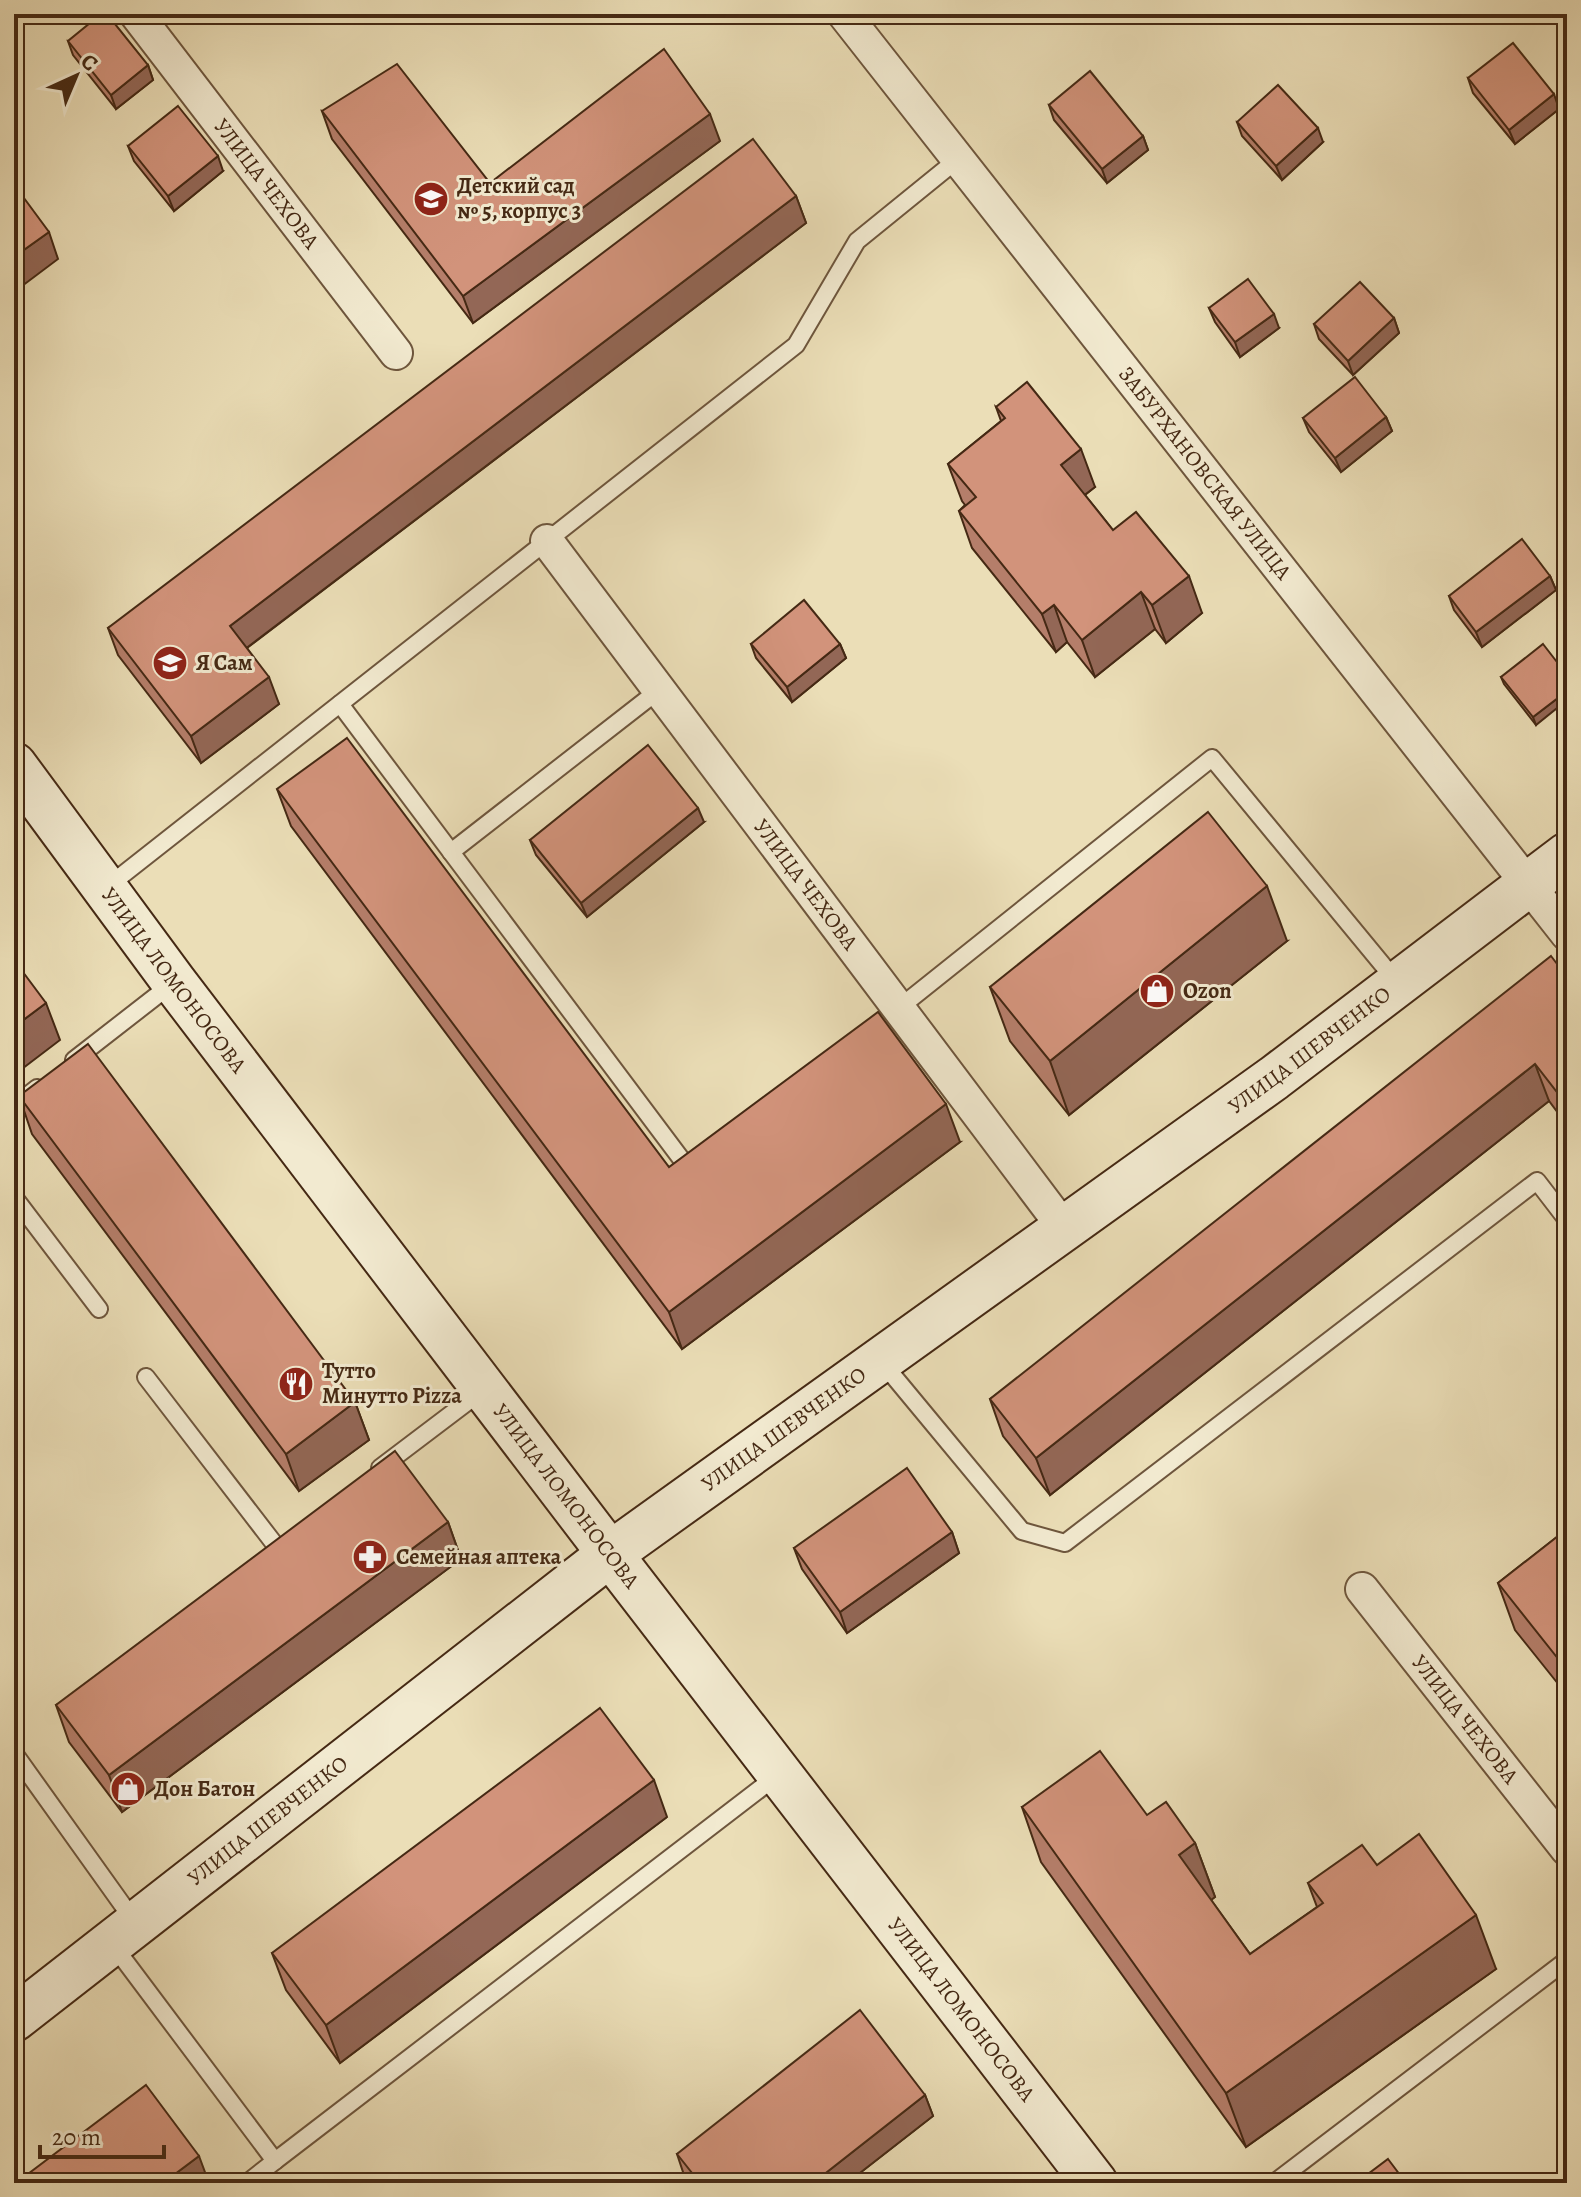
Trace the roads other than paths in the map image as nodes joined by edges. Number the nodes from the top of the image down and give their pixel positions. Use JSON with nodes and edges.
{"nodes":[{"id":1,"x":136,"y":14,"type":"edge"},
{"id":2,"x":844,"y":14,"type":"edge"},
{"id":3,"x":958,"y":159,"type":"junction"},
{"id":4,"x":396,"y":353,"type":"dead end"},
{"id":5,"x":547,"y":541,"type":"junction"},
{"id":6,"x":659,"y":690,"type":"junction"},
{"id":7,"x":340,"y":704,"type":"junction"},
{"id":8,"x":14,"y":765,"type":"edge"},
{"id":9,"x":451,"y":852,"type":"junction"},
{"id":10,"x":1567,"y":855,"type":"edge"},
{"id":11,"x":1529,"y":884,"type":"junction"},
{"id":12,"x":107,"y":887,"type":"junction"},
{"id":13,"x":1567,"y":934,"type":"edge"},
{"id":14,"x":174,"y":982,"type":"junction"},
{"id":15,"x":1398,"y":984,"type":"junction"},
{"id":16,"x":887,"y":1018,"type":"junction"},
{"id":17,"x":14,"y":1106,"type":"edge"},
{"id":18,"x":713,"y":1149,"type":"edge"},
{"id":19,"x":14,"y":1197,"type":"edge"},
{"id":20,"x":1567,"y":1220,"type":"edge"},
{"id":21,"x":1064,"y":1228,"type":"junction"},
{"id":22,"x":99,"y":1309,"type":"dead end"},
{"id":23,"x":880,"y":1360,"type":"junction"},
{"id":24,"x":146,"y":1377,"type":"dead end"},
{"id":25,"x":485,"y":1389,"type":"junction"},
{"id":26,"x":362,"y":1481,"type":"edge"},
{"id":27,"x":276,"y":1546,"type":"edge"},
{"id":28,"x":610,"y":1554,"type":"junction"},
{"id":29,"x":1362,"y":1589,"type":"dead end"},
{"id":30,"x":14,"y":1753,"type":"edge"},
{"id":31,"x":780,"y":1774,"type":"junction"},
{"id":32,"x":1567,"y":1849,"type":"edge"},
{"id":33,"x":124,"y":1933,"type":"junction"},
{"id":34,"x":1567,"y":1960,"type":"edge"},
{"id":35,"x":14,"y":2019,"type":"edge"},
{"id":36,"x":275,"y":2161,"type":"junction"},
{"id":37,"x":247,"y":2183,"type":"edge"},
{"id":38,"x":1095,"y":2183,"type":"edge"},
{"id":39,"x":1274,"y":2183,"type":"edge"}],
"edges":[{"from":1,"to":4,"type":"street","name":"УЛИЦА ЧЕХОВА"},
{"from":2,"to":3,"type":"street","name":"ЗАБУРХАНОВСКАЯ УЛИЦА"},
{"from":3,"to":5,"type":"lane"},
{"from":3,"to":11,"type":"street","name":"ЗАБУРХАНОВСКАЯ УЛИЦА"},
{"from":5,"to":6,"type":"street","name":"УЛИЦА ЧЕХОВА"},
{"from":5,"to":7,"type":"lane"},
{"from":6,"to":9,"type":"lane"},
{"from":6,"to":16,"type":"street","name":"УЛИЦА ЧЕХОВА"},
{"from":7,"to":9,"type":"lane"},
{"from":7,"to":12,"type":"lane"},
{"from":8,"to":12,"type":"street","name":"УЛИЦА ЛОМОНОСОВА"},
{"from":9,"to":18,"type":"lane"},
{"from":10,"to":11,"type":"street","name":"УЛИЦА ШЕВЧЕНКО"},
{"from":11,"to":13,"type":"street","name":"ЗАБУРХАНОВСКАЯ УЛИЦА"},
{"from":11,"to":15,"type":"street","name":"УЛИЦА ШЕВЧЕНКО"},
{"from":12,"to":14,"type":"street","name":"УЛИЦА ЛОМОНОСОВА"},
{"from":14,"to":17,"type":"lane"},
{"from":14,"to":25,"type":"street","name":"УЛИЦА ЛОМОНОСОВА"},
{"from":15,"to":16,"type":"lane"},
{"from":15,"to":21,"type":"street","name":"УЛИЦА ШЕВЧЕНКО"},
{"from":16,"to":21,"type":"street","name":"УЛИЦА ЧЕХОВА"},
{"from":19,"to":22,"type":"lane"},
{"from":20,"to":23,"type":"lane"},
{"from":21,"to":23,"type":"street","name":"УЛИЦА ШЕВЧЕНКО"},
{"from":23,"to":28,"type":"street","name":"УЛИЦА ШЕВЧЕНКО"},
{"from":24,"to":27,"type":"lane"},
{"from":25,"to":26,"type":"lane"},
{"from":25,"to":28,"type":"street","name":"УЛИЦА ЛОМОНОСОВА"},
{"from":28,"to":31,"type":"street","name":"УЛИЦА ЛОМОНОСОВА"},
{"from":28,"to":33,"type":"street","name":"УЛИЦА ШЕВЧЕНКО"},
{"from":29,"to":32,"type":"street","name":"УЛИЦА ЧЕХОВА"},
{"from":30,"to":33,"type":"lane"},
{"from":31,"to":36,"type":"lane"},
{"from":31,"to":38,"type":"street","name":"УЛИЦА ЛОМОНОСОВА"},
{"from":33,"to":35,"type":"street","name":"УЛИЦА ШЕВЧЕНКО"},
{"from":33,"to":36,"type":"lane"},
{"from":34,"to":39,"type":"lane"},
{"from":36,"to":37,"type":"lane"}]}
